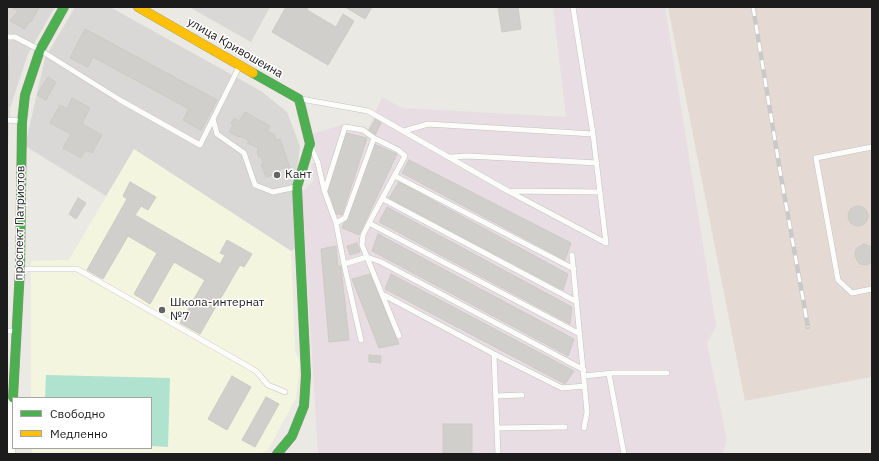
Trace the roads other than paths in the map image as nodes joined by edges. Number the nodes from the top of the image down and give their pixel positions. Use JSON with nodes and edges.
{"nodes":[{"id":1,"x":64,"y":7,"type":"edge"},
{"id":2,"x":138,"y":7,"type":"edge"},
{"id":3,"x":573,"y":7,"type":"edge"},
{"id":4,"x":7,"y":37,"type":"edge"},
{"id":5,"x":40,"y":50,"type":"junction"},
{"id":6,"x":240,"y":65,"type":"junction"},
{"id":7,"x":299,"y":99,"type":"junction"},
{"id":8,"x":213,"y":119,"type":"junction"},
{"id":9,"x":7,"y":120,"type":"edge"},
{"id":10,"x":22,"y":122,"type":"junction"},
{"id":11,"x":404,"y":131,"type":"junction"},
{"id":12,"x":593,"y":134,"type":"junction"},
{"id":13,"x":374,"y":138,"type":"junction"},
{"id":14,"x":310,"y":144,"type":"junction"},
{"id":15,"x":872,"y":147,"type":"edge"},
{"id":16,"x":450,"y":158,"type":"junction"},
{"id":17,"x":597,"y":163,"type":"junction"},
{"id":18,"x":395,"y":176,"type":"junction"},
{"id":19,"x":297,"y":187,"type":"junction"},
{"id":20,"x":324,"y":190,"type":"junction"},
{"id":21,"x":508,"y":190,"type":"junction"},
{"id":22,"x":600,"y":192,"type":"junction"},
{"id":23,"x":383,"y":199,"type":"junction"},
{"id":24,"x":369,"y":223,"type":"junction"},
{"id":25,"x":336,"y":224,"type":"junction"},
{"id":26,"x":572,"y":255,"type":"dead end"},
{"id":27,"x":367,"y":257,"type":"junction"},
{"id":28,"x":344,"y":264,"type":"junction"},
{"id":29,"x":20,"y":269,"type":"junction"},
{"id":30,"x":574,"y":269,"type":"junction"},
{"id":31,"x":872,"y":289,"type":"edge"},
{"id":32,"x":384,"y":295,"type":"junction"},
{"id":33,"x":577,"y":302,"type":"junction"},
{"id":34,"x":7,"y":331,"type":"edge"},
{"id":35,"x":17,"y":331,"type":"junction"},
{"id":36,"x":580,"y":334,"type":"junction"},
{"id":37,"x":399,"y":336,"type":"dead end"},
{"id":38,"x":361,"y":340,"type":"dead end"},
{"id":39,"x":494,"y":354,"type":"junction"},
{"id":40,"x":584,"y":370,"type":"junction"},
{"id":41,"x":667,"y":373,"type":"dead end"},
{"id":42,"x":609,"y":374,"type":"junction"},
{"id":43,"x":584,"y":376,"type":"junction"},
{"id":44,"x":585,"y":386,"type":"junction"},
{"id":45,"x":286,"y":392,"type":"dead end"},
{"id":46,"x":522,"y":395,"type":"dead end"},
{"id":47,"x":496,"y":396,"type":"junction"},
{"id":48,"x":13,"y":397,"type":"edge"},
{"id":49,"x":12,"y":419,"type":"edge"},
{"id":50,"x":565,"y":427,"type":"dead end"},
{"id":51,"x":497,"y":428,"type":"junction"},
{"id":52,"x":584,"y":428,"type":"dead end"},
{"id":53,"x":10,"y":454,"type":"edge"},
{"id":54,"x":277,"y":454,"type":"edge"},
{"id":55,"x":498,"y":454,"type":"edge"},
{"id":56,"x":624,"y":454,"type":"edge"}],
"edges":[{"from":1,"to":5,"type":"street","name":"проспект Патриотов"},
{"from":2,"to":6,"type":"street","name":"улица Кривошеина"},
{"from":3,"to":12,"type":"lane"},
{"from":4,"to":5,"type":"lane"},
{"from":5,"to":8,"type":"lane"},
{"from":5,"to":10,"type":"street","name":"проспект Патриотов"},
{"from":6,"to":7,"type":"street","name":"улица Кривошеина"},
{"from":6,"to":8,"type":"lane"},
{"from":7,"to":11,"type":"lane"},
{"from":7,"to":14,"type":"street"},
{"from":8,"to":19,"type":"lane"},
{"from":9,"to":10,"type":"lane"},
{"from":10,"to":29,"type":"street","name":"проспект Патриотов"},
{"from":11,"to":12,"type":"lane"},
{"from":11,"to":16,"type":"lane"},
{"from":12,"to":17,"type":"lane"},
{"from":13,"to":18,"type":"lane"},
{"from":13,"to":20,"type":"lane"},
{"from":13,"to":25,"type":"lane"},
{"from":14,"to":19,"type":"street"},
{"from":14,"to":20,"type":"lane"},
{"from":15,"to":31,"type":"lane"},
{"from":16,"to":17,"type":"lane"},
{"from":16,"to":21,"type":"lane"},
{"from":17,"to":22,"type":"lane"},
{"from":18,"to":23,"type":"lane"},
{"from":18,"to":30,"type":"lane"},
{"from":19,"to":54,"type":"street"},
{"from":20,"to":25,"type":"lane"},
{"from":21,"to":22,"type":"lane"},
{"from":21,"to":22,"type":"lane"},
{"from":23,"to":24,"type":"lane"},
{"from":23,"to":33,"type":"lane"},
{"from":24,"to":27,"type":"lane"},
{"from":24,"to":36,"type":"lane"},
{"from":25,"to":28,"type":"lane"},
{"from":26,"to":30,"type":"lane"},
{"from":27,"to":28,"type":"lane"},
{"from":27,"to":32,"type":"lane"},
{"from":27,"to":40,"type":"lane"},
{"from":28,"to":38,"type":"lane"},
{"from":29,"to":35,"type":"street","name":"проспект Патриотов"},
{"from":29,"to":45,"type":"lane"},
{"from":30,"to":33,"type":"lane"},
{"from":32,"to":37,"type":"lane"},
{"from":32,"to":39,"type":"lane"},
{"from":33,"to":36,"type":"lane"},
{"from":34,"to":35,"type":"lane"},
{"from":35,"to":48,"type":"street","name":"проспект Патриотов"},
{"from":36,"to":40,"type":"lane"},
{"from":39,"to":44,"type":"lane"},
{"from":39,"to":47,"type":"lane"},
{"from":40,"to":43,"type":"lane"},
{"from":41,"to":42,"type":"lane"},
{"from":42,"to":43,"type":"lane"},
{"from":42,"to":56,"type":"lane"},
{"from":43,"to":44,"type":"lane"},
{"from":44,"to":52,"type":"lane"},
{"from":46,"to":47,"type":"lane"},
{"from":47,"to":51,"type":"lane"},
{"from":49,"to":53,"type":"street"},
{"from":50,"to":51,"type":"lane"},
{"from":51,"to":55,"type":"lane"}]}
